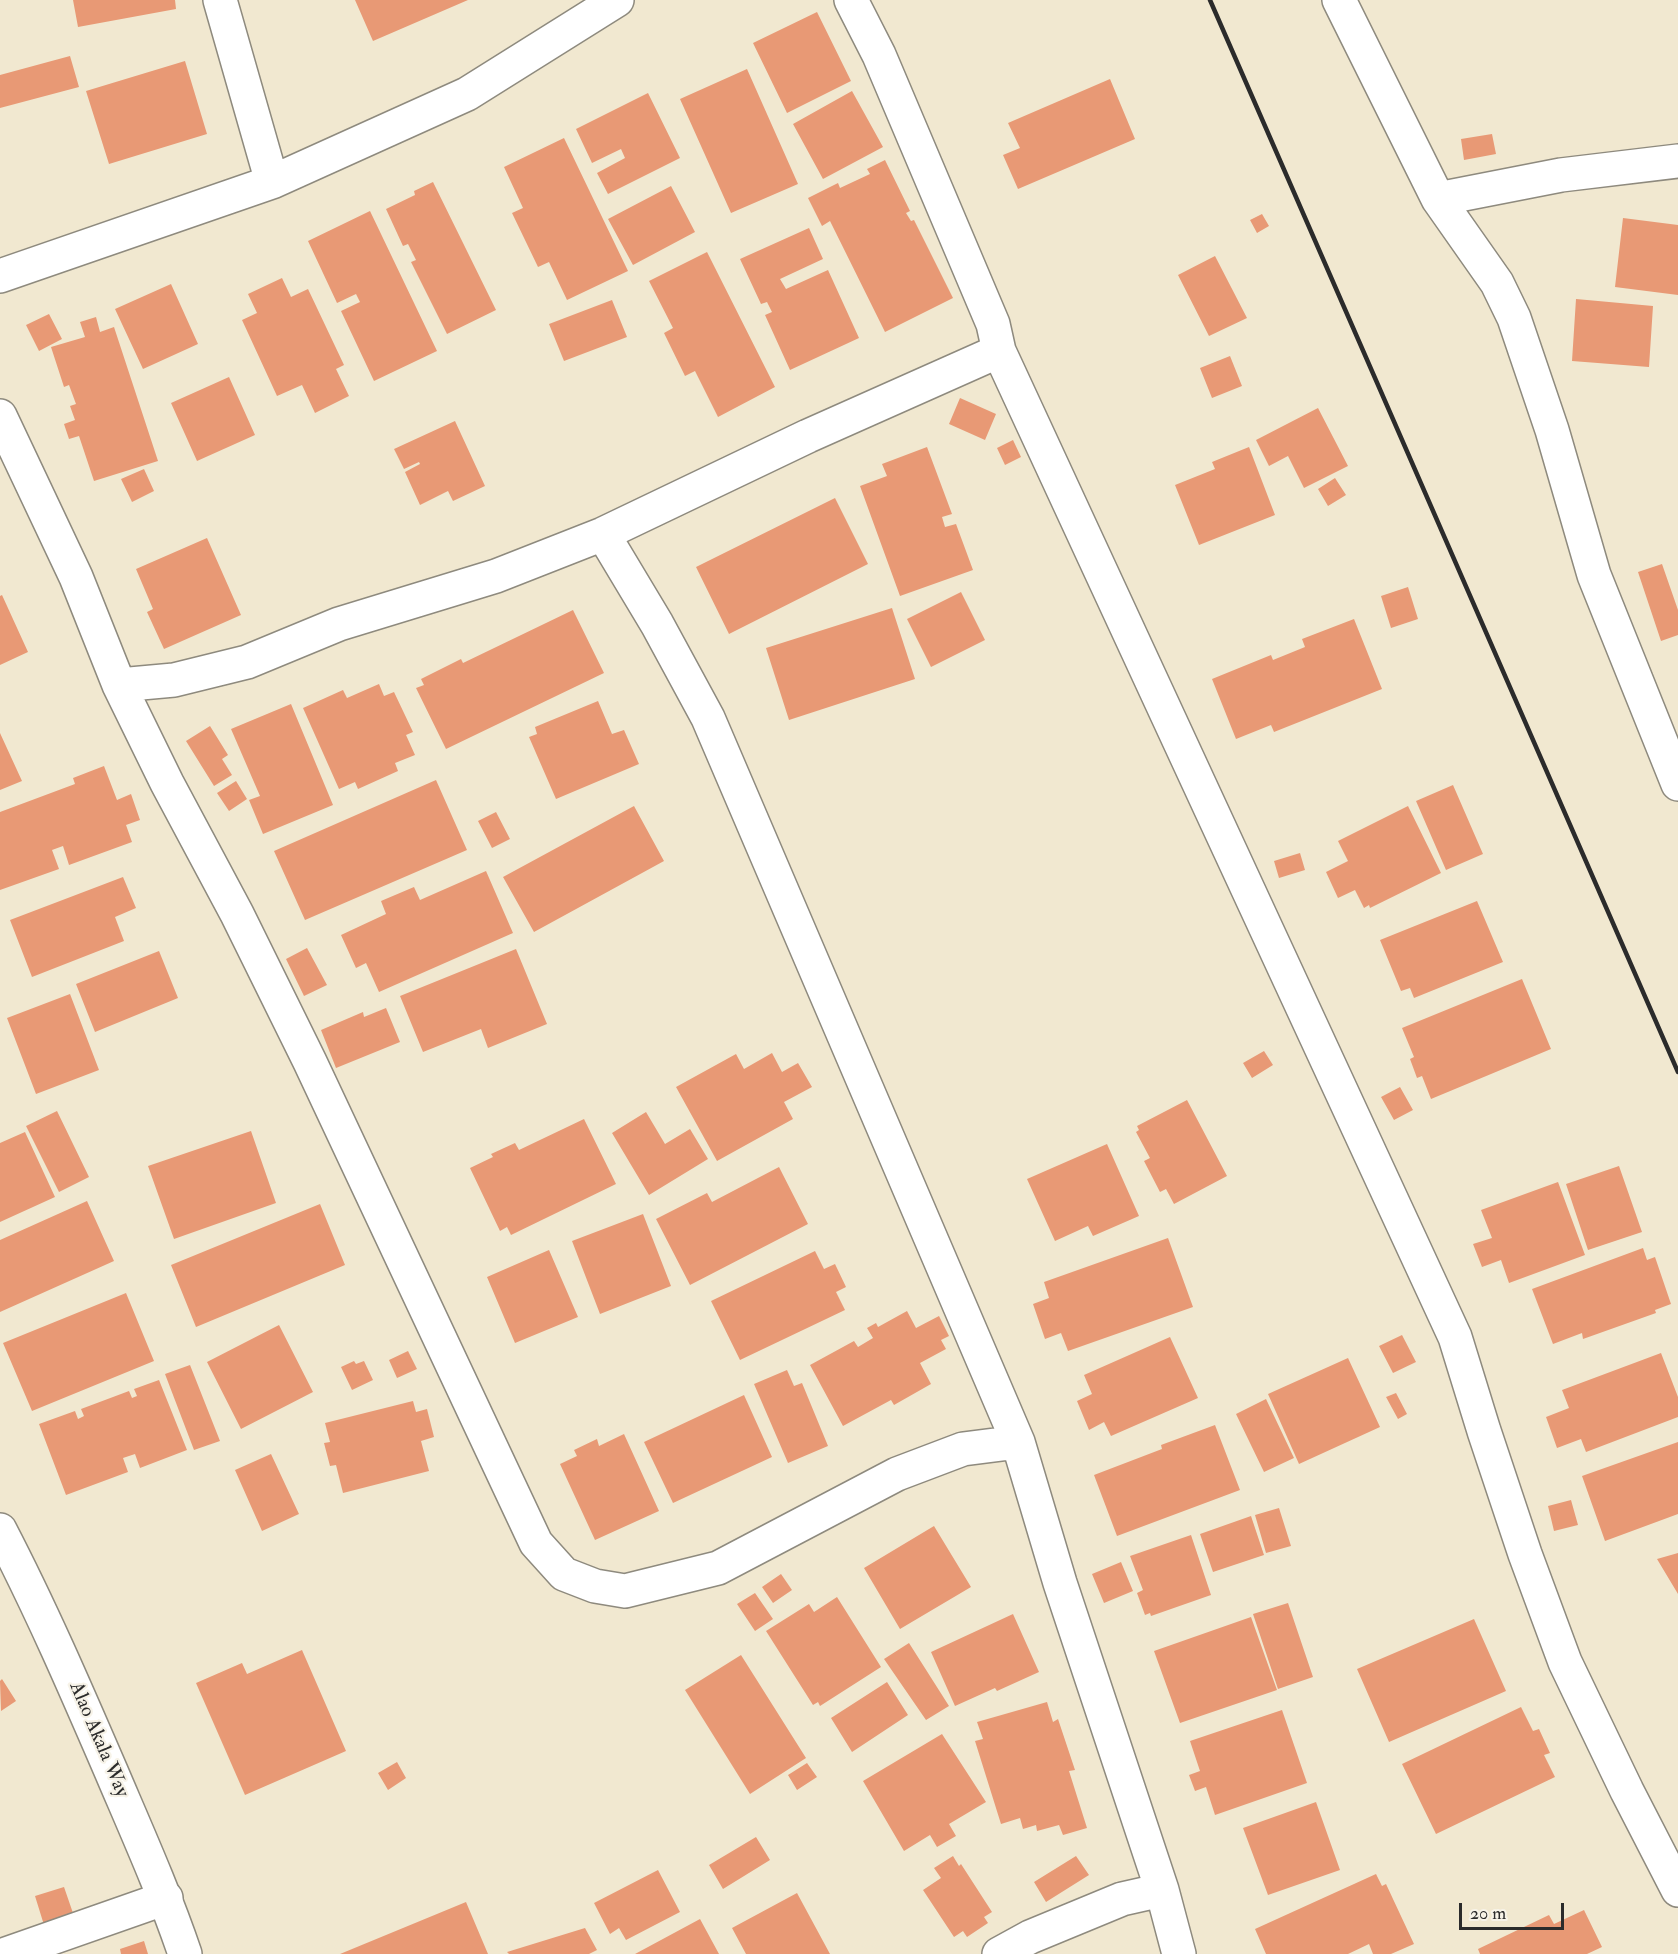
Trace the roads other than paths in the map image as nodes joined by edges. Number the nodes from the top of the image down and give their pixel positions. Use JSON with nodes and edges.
{"nodes":[{"id":1,"x":220,"y":0,"type":"edge"},
{"id":2,"x":616,"y":0,"type":"edge"},
{"id":3,"x":851,"y":0,"type":"edge"},
{"id":4,"x":1339,"y":0,"type":"edge"},
{"id":5,"x":1678,"y":161,"type":"edge"},
{"id":6,"x":272,"y":182,"type":"junction"},
{"id":7,"x":1438,"y":199,"type":"junction"},
{"id":8,"x":0,"y":276,"type":"edge"},
{"id":9,"x":999,"y":351,"type":"junction"},
{"id":10,"x":0,"y":416,"type":"edge"},
{"id":11,"x":603,"y":534,"type":"junction"},
{"id":12,"x":119,"y":685,"type":"junction"},
{"id":13,"x":1677,"y":779,"type":"edge"},
{"id":14,"x":1018,"y":1442,"type":"junction"},
{"id":15,"x":0,"y":1530,"type":"edge"},
{"id":16,"x":1162,"y":1890,"type":"junction"},
{"id":17,"x":1678,"y":1890,"type":"edge"},
{"id":18,"x":166,"y":1898,"type":"junction"},
{"id":19,"x":6,"y":1954,"type":"edge"},
{"id":20,"x":33,"y":1954,"type":"edge"},
{"id":21,"x":185,"y":1954,"type":"edge"},
{"id":22,"x":999,"y":1954,"type":"edge"},
{"id":23,"x":1179,"y":1954,"type":"edge"}],
"edges":[{"from":1,"to":6,"type":"street"},
{"from":2,"to":6,"type":"street"},
{"from":3,"to":9,"type":"street"},
{"from":4,"to":7,"type":"street"},
{"from":5,"to":7,"type":"street"},
{"from":6,"to":8,"type":"street"},
{"from":7,"to":13,"type":"street"},
{"from":9,"to":11,"type":"street"},
{"from":9,"to":17,"type":"street"},
{"from":10,"to":12,"type":"street"},
{"from":11,"to":12,"type":"street"},
{"from":11,"to":14,"type":"street"},
{"from":12,"to":14,"type":"street"},
{"from":14,"to":16,"type":"street"},
{"from":15,"to":18,"type":"street","name":"Alao Akala Way"},
{"from":16,"to":22,"type":"street"},
{"from":16,"to":23,"type":"street"},
{"from":18,"to":19,"type":"street"},
{"from":18,"to":20,"type":"street"},
{"from":18,"to":21,"type":"street","name":"Alao Akala Way"}]}
